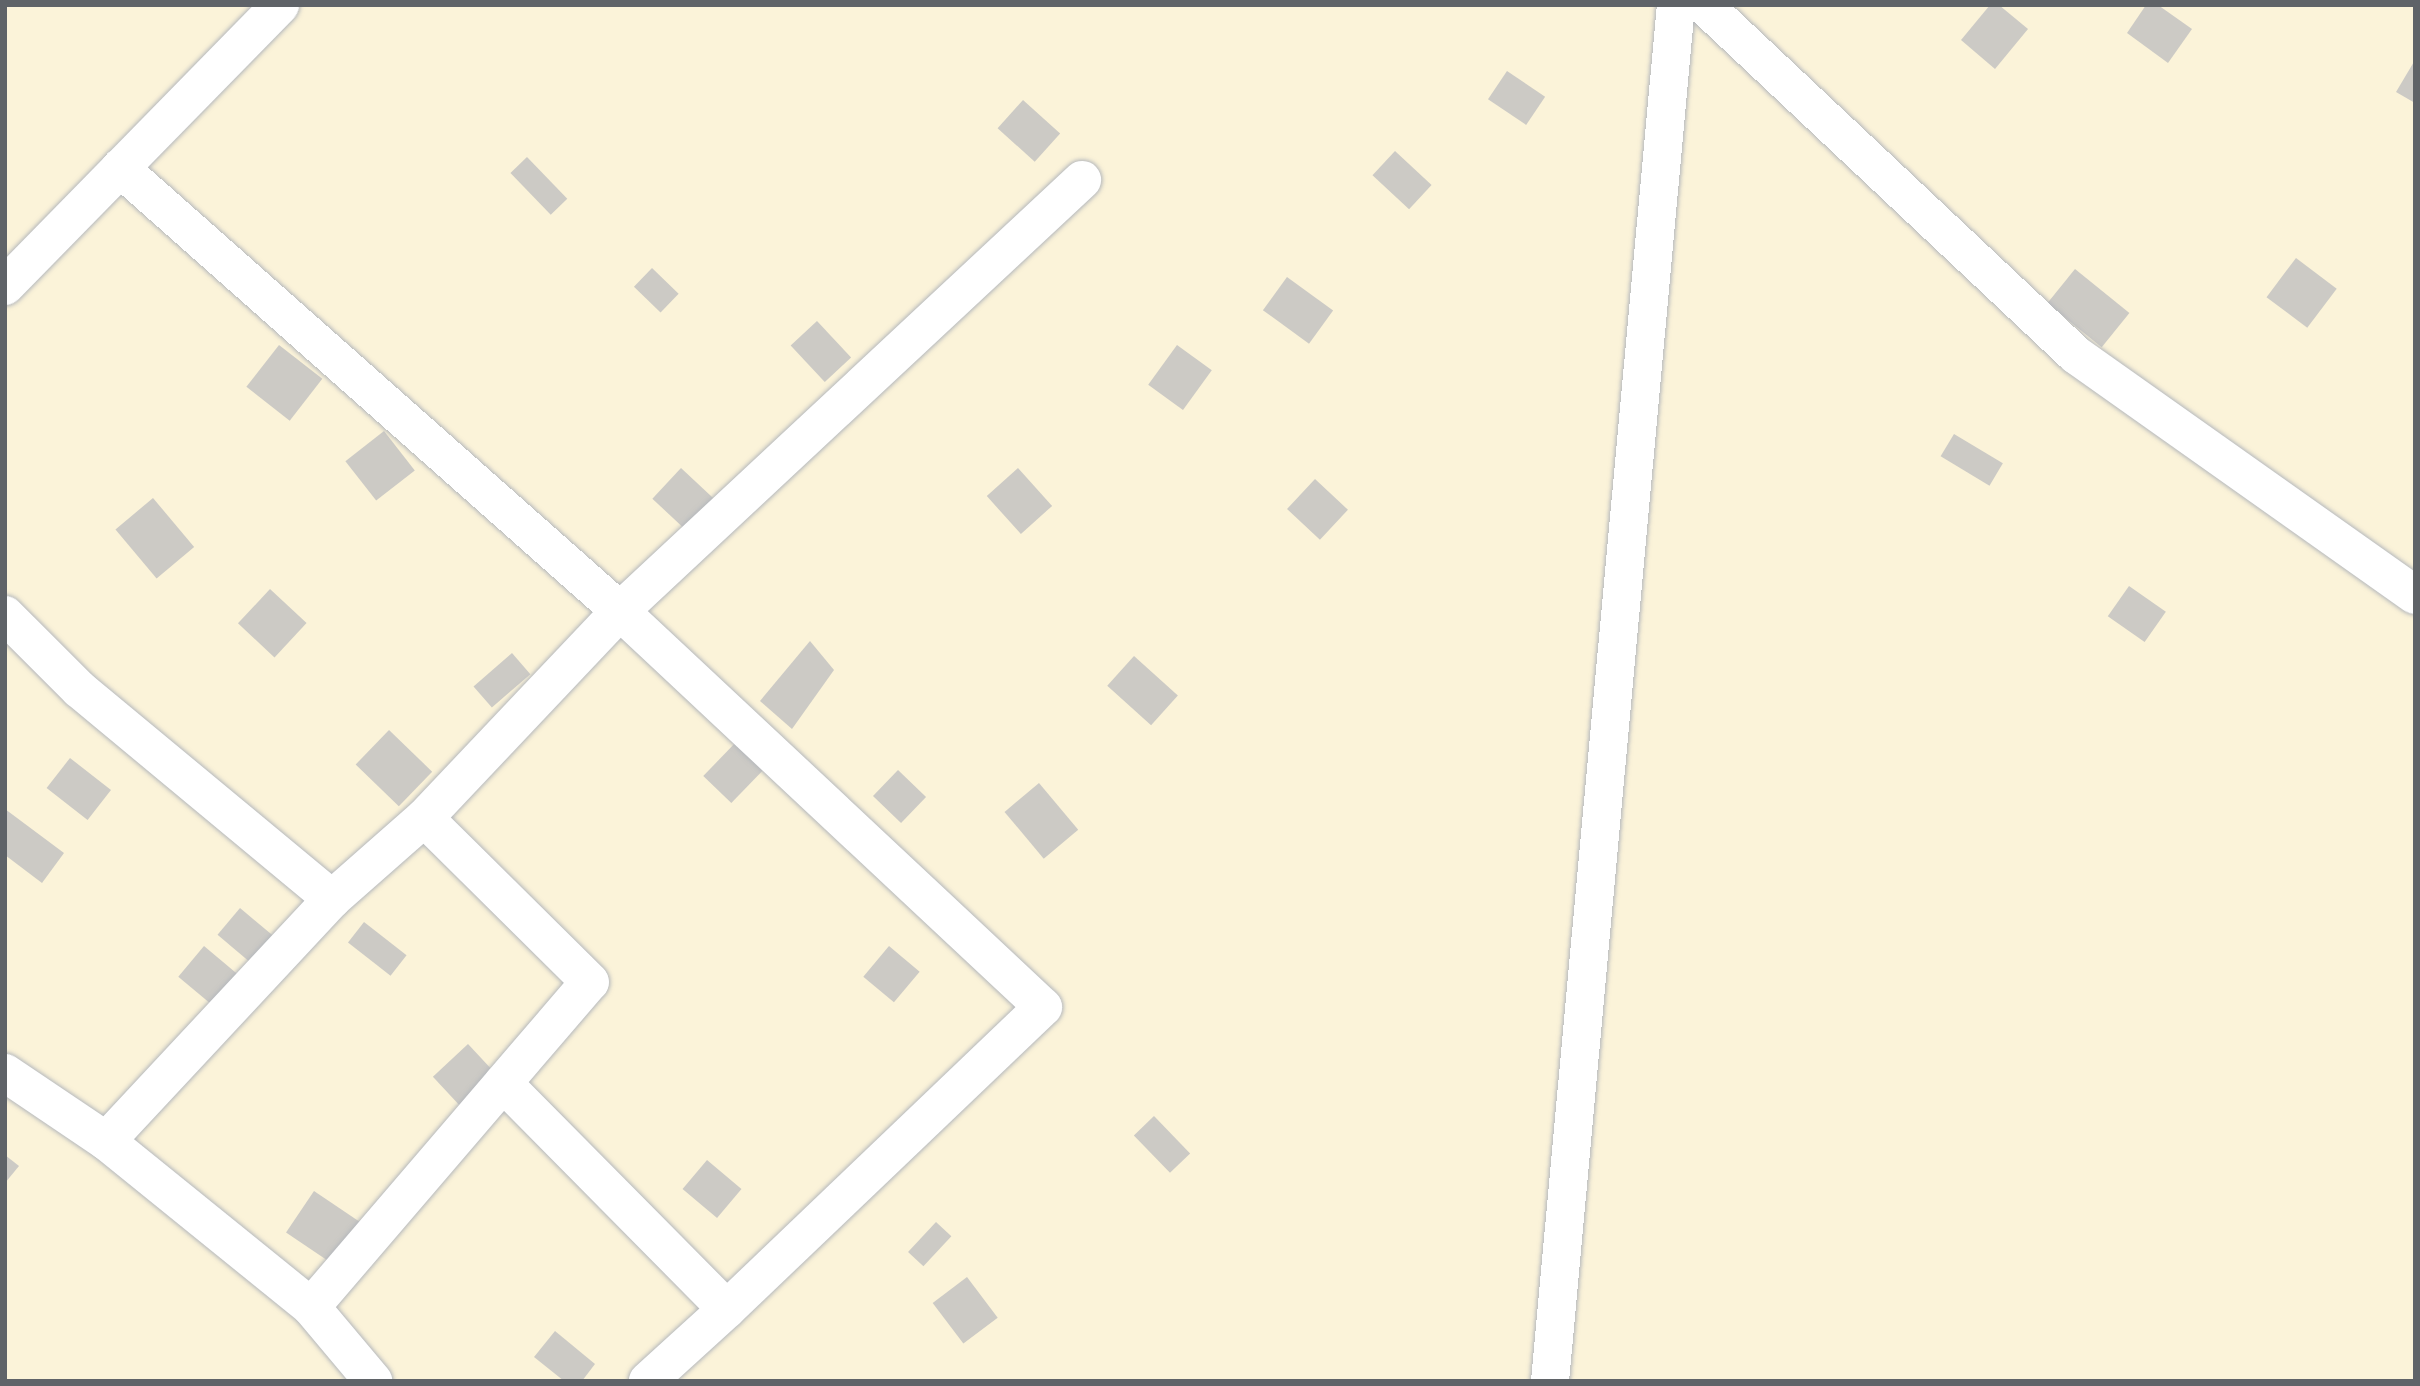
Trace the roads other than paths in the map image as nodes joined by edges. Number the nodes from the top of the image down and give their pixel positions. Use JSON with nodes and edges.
{"nodes":[{"id":1,"x":279,"y":5,"type":"edge"},
{"id":2,"x":1676,"y":5,"type":"edge"},
{"id":3,"x":1704,"y":5,"type":"edge"},
{"id":4,"x":120,"y":169,"type":"junction"},
{"id":5,"x":1082,"y":180,"type":"dead end"},
{"id":6,"x":5,"y":286,"type":"edge"},
{"id":7,"x":2415,"y":595,"type":"edge"},
{"id":8,"x":620,"y":611,"type":"junction"},
{"id":9,"x":5,"y":615,"type":"edge"},
{"id":10,"x":424,"y":818,"type":"junction"},
{"id":11,"x":332,"y":899,"type":"junction"},
{"id":12,"x":5,"y":1073,"type":"edge"},
{"id":13,"x":503,"y":1083,"type":"junction"},
{"id":14,"x":106,"y":1141,"type":"junction"},
{"id":15,"x":311,"y":1307,"type":"junction"},
{"id":16,"x":727,"y":1309,"type":"junction"},
{"id":17,"x":373,"y":1381,"type":"edge"},
{"id":18,"x":648,"y":1381,"type":"edge"},
{"id":19,"x":1550,"y":1381,"type":"edge"}],
"edges":[{"from":1,"to":4,"type":"street"},
{"from":2,"to":19,"type":"street"},
{"from":3,"to":7,"type":"street"},
{"from":4,"to":6,"type":"street"},
{"from":4,"to":8,"type":"street"},
{"from":5,"to":8,"type":"street"},
{"from":8,"to":10,"type":"street"},
{"from":8,"to":16,"type":"street"},
{"from":9,"to":11,"type":"street"},
{"from":10,"to":11,"type":"street"},
{"from":10,"to":13,"type":"street"},
{"from":11,"to":14,"type":"street"},
{"from":12,"to":14,"type":"street"},
{"from":13,"to":15,"type":"street"},
{"from":13,"to":16,"type":"street"},
{"from":14,"to":15,"type":"street"},
{"from":15,"to":17,"type":"street"},
{"from":16,"to":18,"type":"street"}]}
